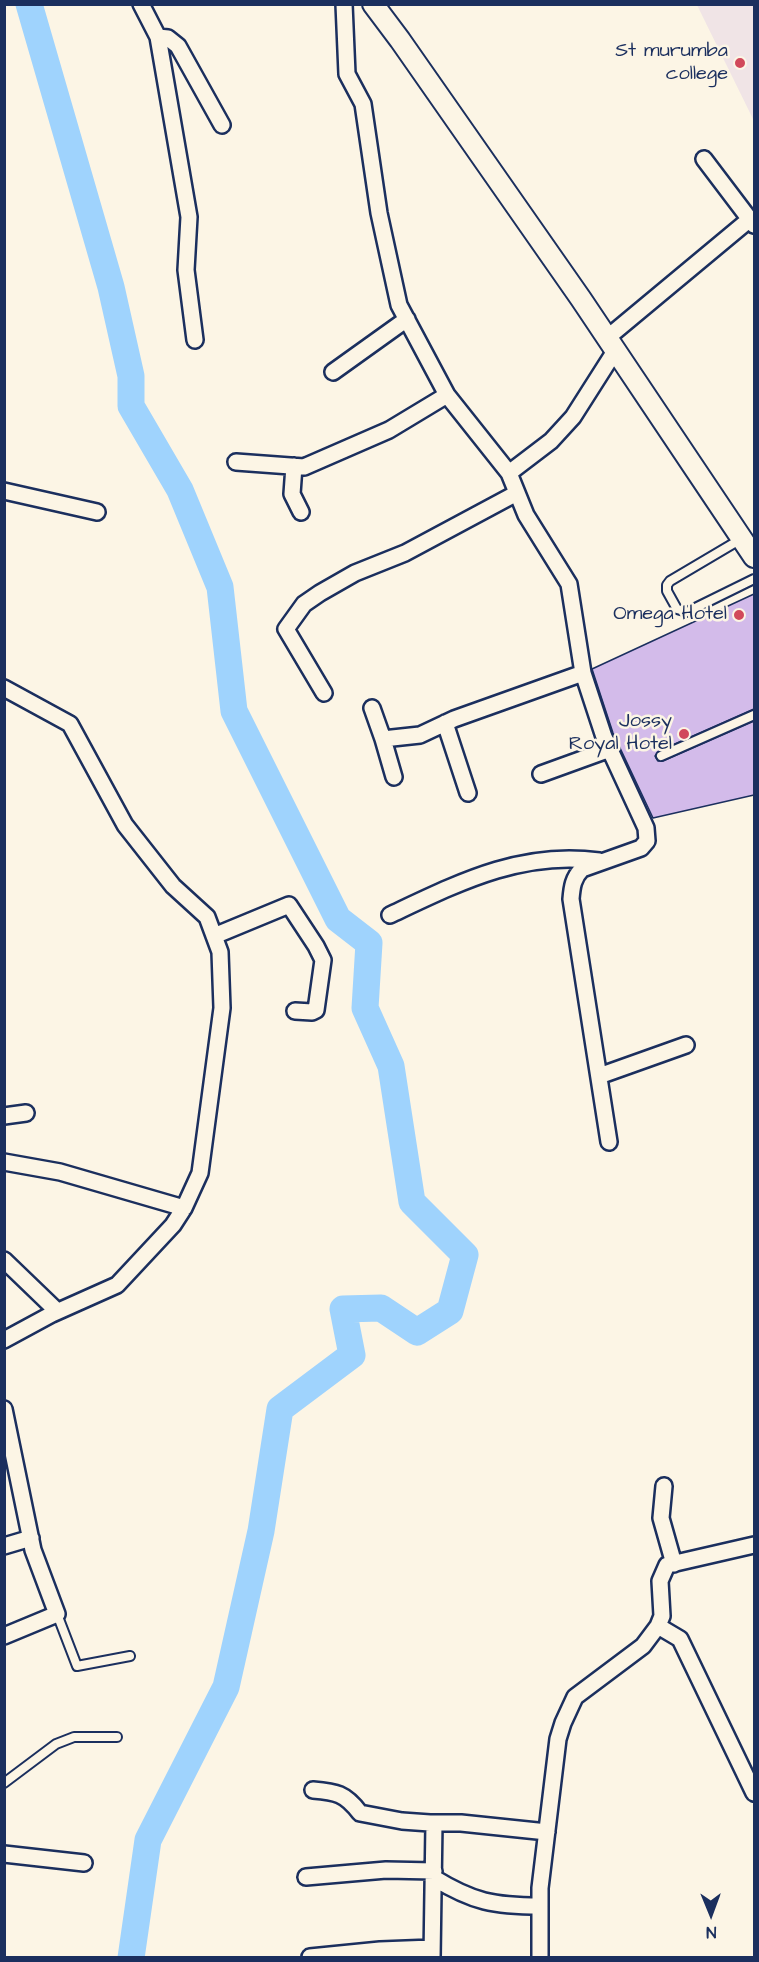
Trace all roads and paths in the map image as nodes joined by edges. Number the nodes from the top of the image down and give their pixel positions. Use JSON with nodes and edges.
{"nodes":[{"id":1,"x":141,"y":4,"type":"edge"},
{"id":2,"x":344,"y":4,"type":"edge"},
{"id":3,"x":373,"y":4,"type":"edge"},
{"id":4,"x":158,"y":37,"type":"junction"},
{"id":5,"x":222,"y":125,"type":"dead end"},
{"id":6,"x":704,"y":159,"type":"dead end"},
{"id":7,"x":752,"y":222,"type":"edge"},
{"id":8,"x":407,"y":319,"type":"junction"},
{"id":9,"x":195,"y":340,"type":"dead end"},
{"id":10,"x":611,"y":344,"type":"junction"},
{"id":11,"x":333,"y":372,"type":"dead end"},
{"id":12,"x":447,"y":395,"type":"junction"},
{"id":13,"x":236,"y":462,"type":"dead end"},
{"id":14,"x":294,"y":466,"type":"junction"},
{"id":15,"x":509,"y":473,"type":"junction"},
{"id":16,"x":4,"y":491,"type":"edge"},
{"id":17,"x":517,"y":493,"type":"junction"},
{"id":18,"x":97,"y":512,"type":"dead end"},
{"id":19,"x":301,"y":512,"type":"dead end"},
{"id":20,"x":742,"y":538,"type":"junction"},
{"id":21,"x":754,"y":557,"type":"edge"},
{"id":22,"x":754,"y":579,"type":"edge"},
{"id":23,"x":584,"y":673,"type":"junction"},
{"id":24,"x":4,"y":688,"type":"edge"},
{"id":25,"x":324,"y":693,"type":"dead end"},
{"id":26,"x":372,"y":708,"type":"dead end"},
{"id":27,"x":754,"y":715,"type":"edge"},
{"id":28,"x":445,"y":723,"type":"junction"},
{"id":29,"x":383,"y":739,"type":"junction"},
{"id":30,"x":610,"y":749,"type":"junction"},
{"id":31,"x":661,"y":756,"type":"dead end"},
{"id":32,"x":541,"y":774,"type":"dead end"},
{"id":33,"x":394,"y":777,"type":"dead end"},
{"id":34,"x":468,"y":793,"type":"dead end"},
{"id":35,"x":602,"y":861,"type":"junction"},
{"id":36,"x":390,"y":915,"type":"dead end"},
{"id":37,"x":214,"y":936,"type":"junction"},
{"id":38,"x":295,"y":1011,"type":"dead end"},
{"id":39,"x":686,"y":1045,"type":"dead end"},
{"id":40,"x":599,"y":1076,"type":"junction"},
{"id":41,"x":26,"y":1113,"type":"dead end"},
{"id":42,"x":4,"y":1116,"type":"edge"},
{"id":43,"x":609,"y":1142,"type":"dead end"},
{"id":44,"x":4,"y":1162,"type":"edge"},
{"id":45,"x":184,"y":1208,"type":"junction"},
{"id":46,"x":4,"y":1260,"type":"edge"},
{"id":47,"x":57,"y":1311,"type":"junction"},
{"id":48,"x":4,"y":1340,"type":"edge"},
{"id":49,"x":4,"y":1408,"type":"edge"},
{"id":50,"x":664,"y":1486,"type":"dead end"},
{"id":51,"x":31,"y":1538,"type":"junction"},
{"id":52,"x":754,"y":1545,"type":"edge"},
{"id":53,"x":4,"y":1546,"type":"edge"},
{"id":54,"x":674,"y":1564,"type":"junction"},
{"id":55,"x":57,"y":1614,"type":"junction"},
{"id":56,"x":658,"y":1626,"type":"junction"},
{"id":57,"x":4,"y":1636,"type":"edge"},
{"id":58,"x":130,"y":1656,"type":"dead end"},
{"id":59,"x":117,"y":1737,"type":"dead end"},
{"id":60,"x":4,"y":1783,"type":"edge"},
{"id":61,"x":313,"y":1790,"type":"dead end"},
{"id":62,"x":754,"y":1793,"type":"edge"},
{"id":63,"x":434,"y":1823,"type":"junction"},
{"id":64,"x":547,"y":1832,"type":"junction"},
{"id":65,"x":4,"y":1854,"type":"edge"},
{"id":66,"x":84,"y":1863,"type":"dead end"},
{"id":67,"x":434,"y":1874,"type":"junction"},
{"id":68,"x":306,"y":1877,"type":"dead end"},
{"id":69,"x":540,"y":1906,"type":"junction"},
{"id":70,"x":432,"y":1952,"type":"edge"},
{"id":71,"x":310,"y":1957,"type":"edge"},
{"id":72,"x":540,"y":1958,"type":"edge"}],
"edges":[{"from":1,"to":4,"type":"street"},
{"from":2,"to":8,"type":"street"},
{"from":3,"to":10,"type":"street"},
{"from":4,"to":5,"type":"street"},
{"from":4,"to":9,"type":"street"},
{"from":6,"to":7,"type":"street"},
{"from":7,"to":10,"type":"street"},
{"from":8,"to":11,"type":"street"},
{"from":8,"to":12,"type":"street"},
{"from":10,"to":15,"type":"street"},
{"from":10,"to":20,"type":"street"},
{"from":12,"to":14,"type":"street"},
{"from":12,"to":15,"type":"street"},
{"from":13,"to":14,"type":"street"},
{"from":14,"to":19,"type":"street"},
{"from":15,"to":17,"type":"street"},
{"from":16,"to":18,"type":"street"},
{"from":17,"to":23,"type":"street"},
{"from":17,"to":25,"type":"street"},
{"from":20,"to":21,"type":"street"},
{"from":20,"to":22,"type":"lane"},
{"from":23,"to":28,"type":"street"},
{"from":23,"to":30,"type":"street"},
{"from":24,"to":37,"type":"street"},
{"from":26,"to":29,"type":"street"},
{"from":27,"to":31,"type":"lane"},
{"from":28,"to":29,"type":"street"},
{"from":28,"to":34,"type":"street"},
{"from":29,"to":33,"type":"street"},
{"from":30,"to":32,"type":"street"},
{"from":30,"to":35,"type":"street"},
{"from":35,"to":36,"type":"street"},
{"from":35,"to":40,"type":"street"},
{"from":37,"to":38,"type":"street"},
{"from":37,"to":45,"type":"street"},
{"from":39,"to":40,"type":"street"},
{"from":40,"to":43,"type":"street"},
{"from":41,"to":42,"type":"street"},
{"from":44,"to":45,"type":"street"},
{"from":45,"to":47,"type":"street"},
{"from":46,"to":47,"type":"street"},
{"from":47,"to":48,"type":"street"},
{"from":49,"to":51,"type":"street"},
{"from":50,"to":54,"type":"street"},
{"from":51,"to":53,"type":"street"},
{"from":51,"to":55,"type":"street"},
{"from":52,"to":54,"type":"street"},
{"from":54,"to":56,"type":"street"},
{"from":55,"to":57,"type":"street"},
{"from":55,"to":58,"type":"lane"},
{"from":56,"to":62,"type":"street"},
{"from":56,"to":64,"type":"street"},
{"from":59,"to":60,"type":"lane"},
{"from":61,"to":63,"type":"street"},
{"from":63,"to":64,"type":"street"},
{"from":63,"to":67,"type":"street"},
{"from":64,"to":69,"type":"street"},
{"from":65,"to":66,"type":"street"},
{"from":67,"to":68,"type":"street"},
{"from":67,"to":69,"type":"street"},
{"from":67,"to":70,"type":"street"},
{"from":69,"to":72,"type":"street"},
{"from":70,"to":71,"type":"street"}]}
